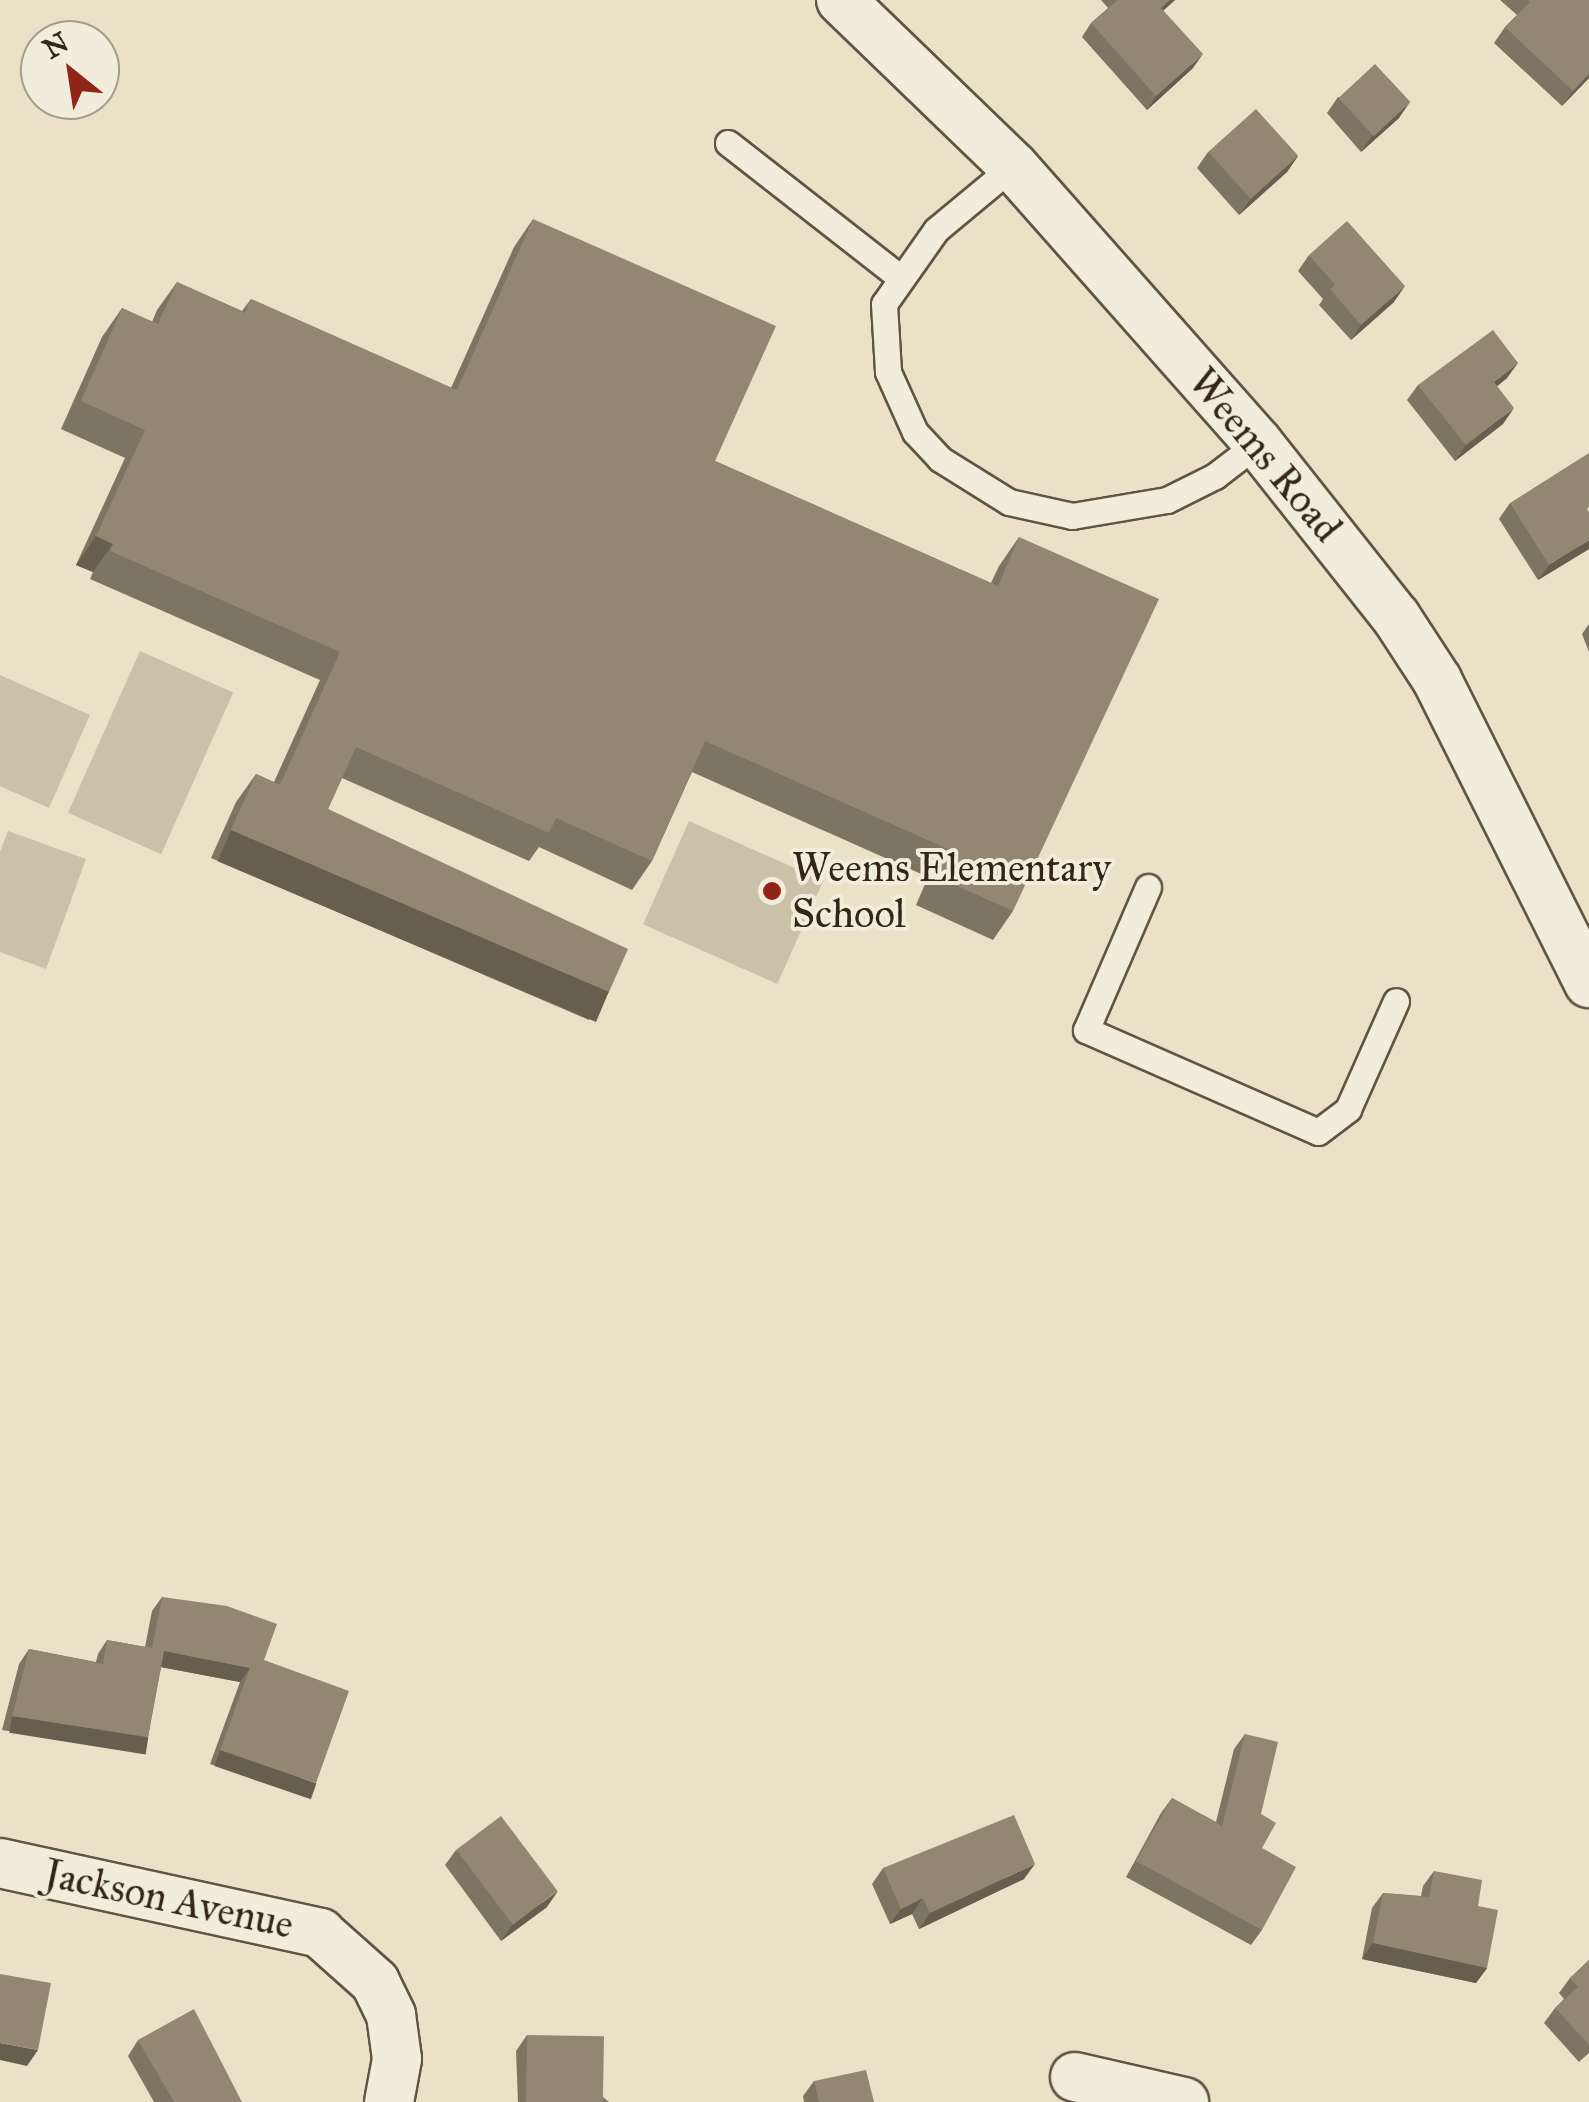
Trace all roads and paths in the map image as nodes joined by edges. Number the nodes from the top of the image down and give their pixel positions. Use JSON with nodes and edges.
{"nodes":[{"id":1,"x":841,"y":0,"type":"edge"},
{"id":2,"x":728,"y":143,"type":"dead end"},
{"id":3,"x":1013,"y":166,"type":"junction"},
{"id":4,"x":898,"y":276,"type":"junction"},
{"id":5,"x":1258,"y":443,"type":"junction"},
{"id":6,"x":1148,"y":886,"type":"dead end"},
{"id":7,"x":1589,"y":983,"type":"edge"},
{"id":8,"x":1396,"y":1001,"type":"dead end"},
{"id":9,"x":0,"y":1863,"type":"edge"},
{"id":10,"x":1075,"y":2077,"type":"dead end"},
{"id":11,"x":389,"y":2102,"type":"edge"},
{"id":12,"x":1184,"y":2102,"type":"edge"}],
"edges":[{"from":1,"to":3,"type":"street","name":"Weems Road"},
{"from":2,"to":4,"type":"lane"},
{"from":3,"to":4,"type":"lane"},
{"from":3,"to":5,"type":"street","name":"Weems Road"},
{"from":4,"to":5,"type":"lane"},
{"from":5,"to":7,"type":"street","name":"Weems Road"},
{"from":6,"to":8,"type":"lane"},
{"from":9,"to":11,"type":"street","name":"Jackson Avenue"},
{"from":10,"to":12,"type":"street"}]}
